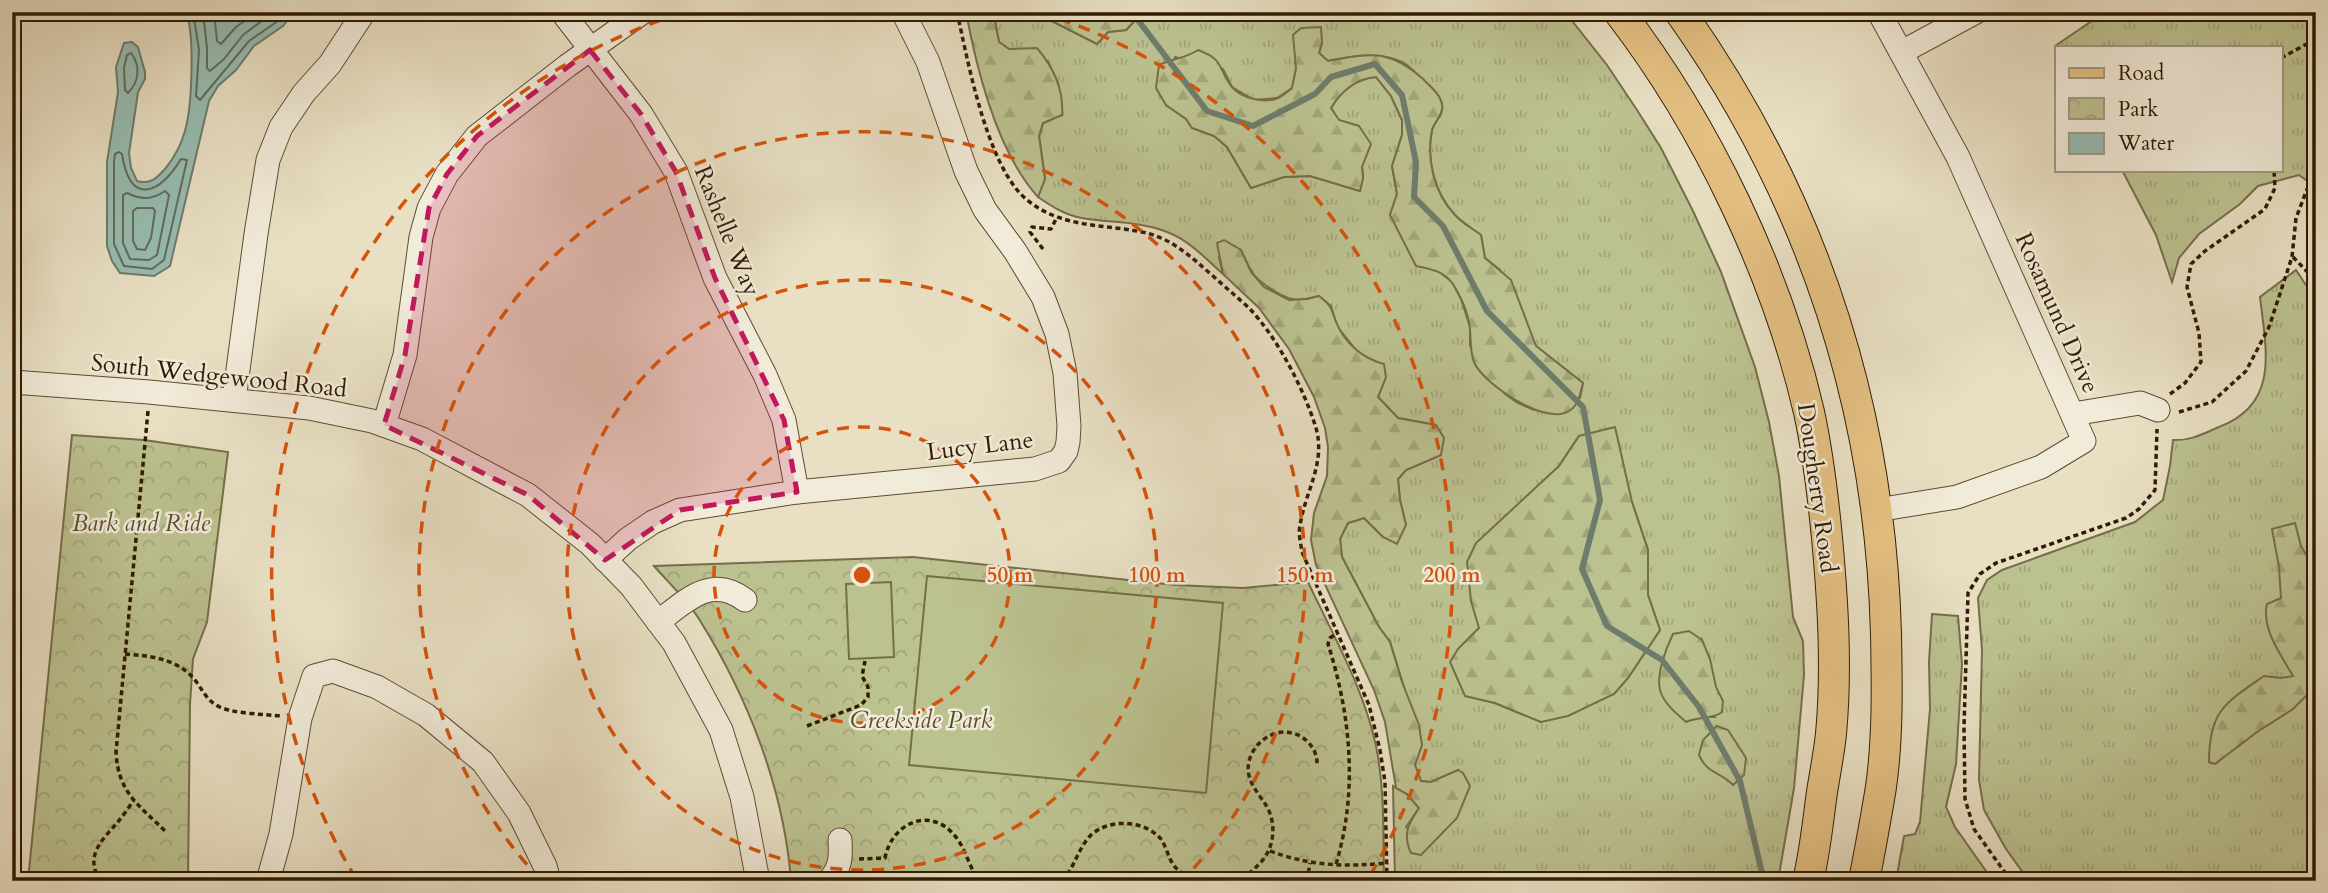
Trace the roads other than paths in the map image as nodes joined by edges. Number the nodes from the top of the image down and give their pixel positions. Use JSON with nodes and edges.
{"nodes":[{"id":1,"x":364,"y":12,"type":"edge"},
{"id":2,"x":562,"y":12,"type":"edge"},
{"id":3,"x":643,"y":12,"type":"edge"},
{"id":4,"x":904,"y":12,"type":"edge"},
{"id":5,"x":1619,"y":12,"type":"edge"},
{"id":6,"x":1680,"y":12,"type":"edge"},
{"id":7,"x":1879,"y":12,"type":"edge"},
{"id":8,"x":1976,"y":12,"type":"edge"},
{"id":9,"x":590,"y":50,"type":"junction"},
{"id":10,"x":1902,"y":52,"type":"junction"},
{"id":11,"x":12,"y":382,"type":"edge"},
{"id":12,"x":234,"y":400,"type":"junction"},
{"id":13,"x":2158,"y":410,"type":"road end"},
{"id":14,"x":2073,"y":414,"type":"junction"},
{"id":15,"x":384,"y":425,"type":"junction"},
{"id":16,"x":797,"y":492,"type":"junction"},
{"id":17,"x":1877,"y":510,"type":"junction"},
{"id":18,"x":606,"y":560,"type":"junction"},
{"id":19,"x":746,"y":600,"type":"dead end"},
{"id":20,"x":658,"y":622,"type":"junction"},
{"id":21,"x":841,"y":849,"type":"road end"},
{"id":22,"x":268,"y":881,"type":"edge"},
{"id":23,"x":549,"y":881,"type":"edge"},
{"id":24,"x":758,"y":881,"type":"edge"},
{"id":25,"x":829,"y":881,"type":"edge"},
{"id":26,"x":1808,"y":881,"type":"edge"},
{"id":27,"x":1864,"y":881,"type":"edge"}],
"edges":[{"from":1,"to":12,"type":"street"},
{"from":2,"to":9,"type":"street","name":"Rashelle Way"},
{"from":3,"to":9,"type":"street"},
{"from":4,"to":16,"type":"street","name":"Lucy Lane"},
{"from":5,"to":26,"type":"main road","name":"Dougherty Road"},
{"from":6,"to":17,"type":"main road"},
{"from":7,"to":10,"type":"street","name":"Rosamund Drive"},
{"from":8,"to":10,"type":"street"},
{"from":9,"to":15,"type":"street"},
{"from":9,"to":16,"type":"street","name":"Rashelle Way"},
{"from":10,"to":14,"type":"street","name":"Rosamund Drive"},
{"from":11,"to":12,"type":"street","name":"South Wedgewood Road"},
{"from":12,"to":15,"type":"street","name":"South Wedgewood Road"},
{"from":13,"to":14,"type":"street"},
{"from":14,"to":17,"type":"street","name":"Rosamund Drive"},
{"from":15,"to":18,"type":"street","name":"South Wedgewood Road"},
{"from":16,"to":18,"type":"street","name":"Lucy Lane"},
{"from":17,"to":27,"type":"main road"},
{"from":18,"to":20,"type":"street","name":"South Wedgewood Road"},
{"from":19,"to":20,"type":"street"},
{"from":20,"to":24,"type":"street","name":"South Wedgewood Road"},
{"from":21,"to":25,"type":"street"},
{"from":22,"to":23,"type":"street"}]}
